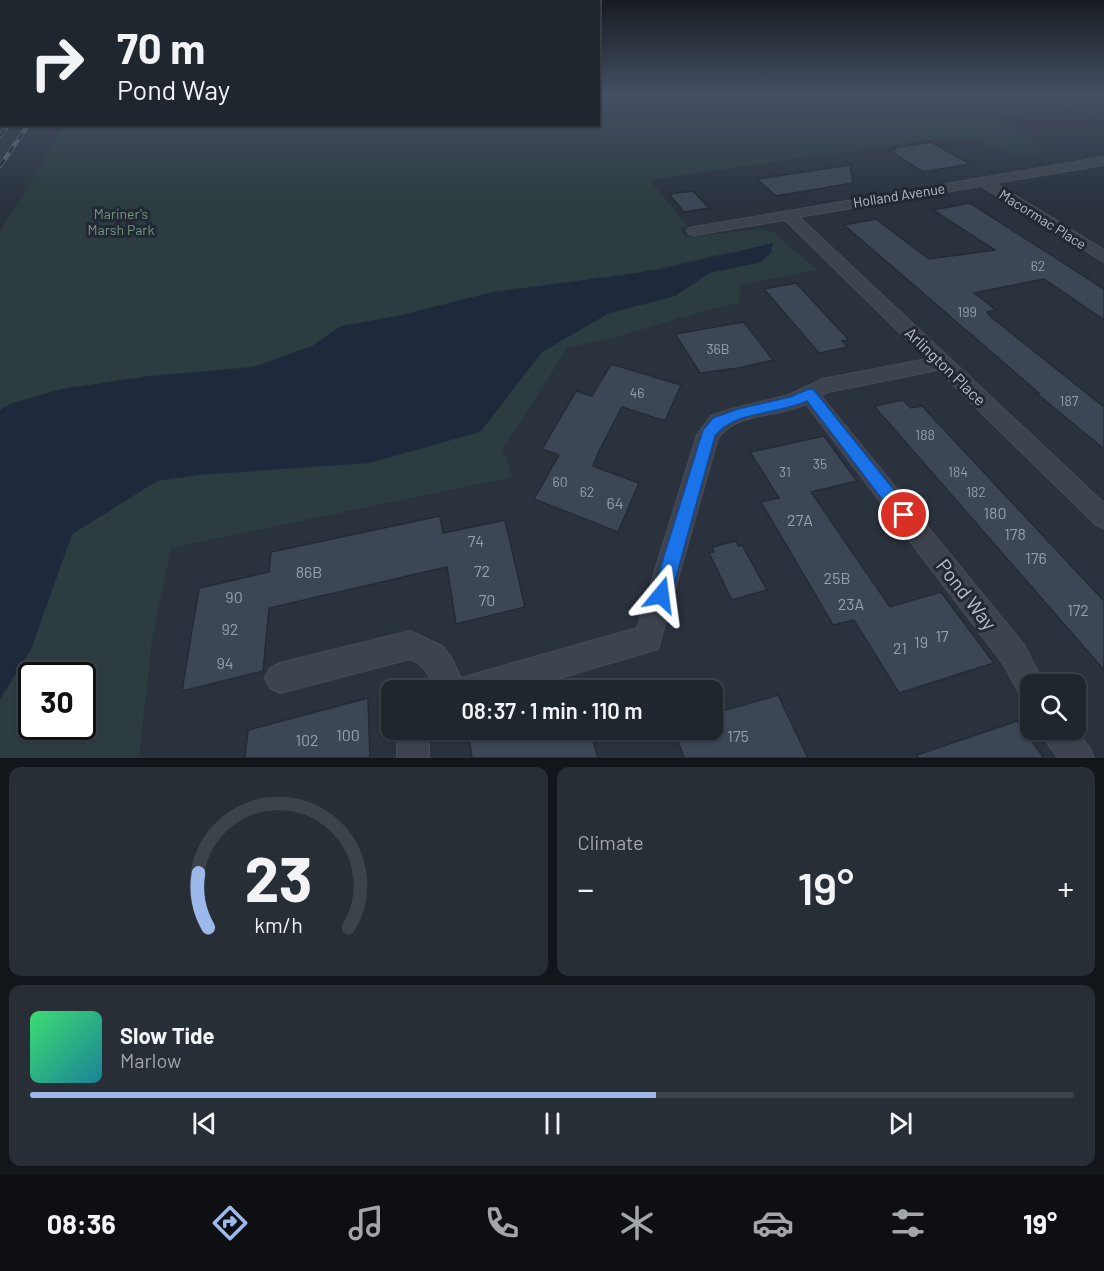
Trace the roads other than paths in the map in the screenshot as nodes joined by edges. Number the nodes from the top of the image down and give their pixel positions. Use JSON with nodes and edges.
{"nodes":[{"id":1,"x":1104,"y":161,"type":"edge"},
{"id":2,"x":982,"y":182,"type":"junction"},
{"id":3,"x":787,"y":214,"type":"junction"},
{"id":4,"x":694,"y":231,"type":"dead end"},
{"id":5,"x":1104,"y":257,"type":"edge"},
{"id":6,"x":942,"y":363,"type":"junction"},
{"id":7,"x":809,"y":394,"type":"junction"},
{"id":8,"x":1104,"y":518,"type":"edge"},
{"id":9,"x":1024,"y":674,"type":"edge"},
{"id":10,"x":280,"y":678,"type":"dead end"},
{"id":11,"x":446,"y":680,"type":"edge"},
{"id":12,"x":503,"y":680,"type":"edge"},
{"id":13,"x":414,"y":740,"type":"edge"},
{"id":14,"x":1064,"y":740,"type":"edge"},
{"id":15,"x":414,"y":758,"type":"edge"},
{"id":16,"x":1078,"y":758,"type":"edge"}],
"edges":[{"from":1,"to":2,"type":"street","name":"Holland Avenue"},
{"from":2,"to":3,"type":"street","name":"Holland Avenue"},
{"from":2,"to":5,"type":"street","name":"Macormac Place"},
{"from":3,"to":4,"type":"street","name":"Holland Avenue"},
{"from":3,"to":6,"type":"street","name":"Arlington Place"},
{"from":6,"to":7,"type":"street"},
{"from":6,"to":8,"type":"street","name":"Arlington Place"},
{"from":7,"to":9,"type":"street","name":"Pond Way"},
{"from":7,"to":12,"type":"street"},
{"from":10,"to":11,"type":"street"},
{"from":13,"to":15,"type":"street"},
{"from":14,"to":16,"type":"street"}]}
